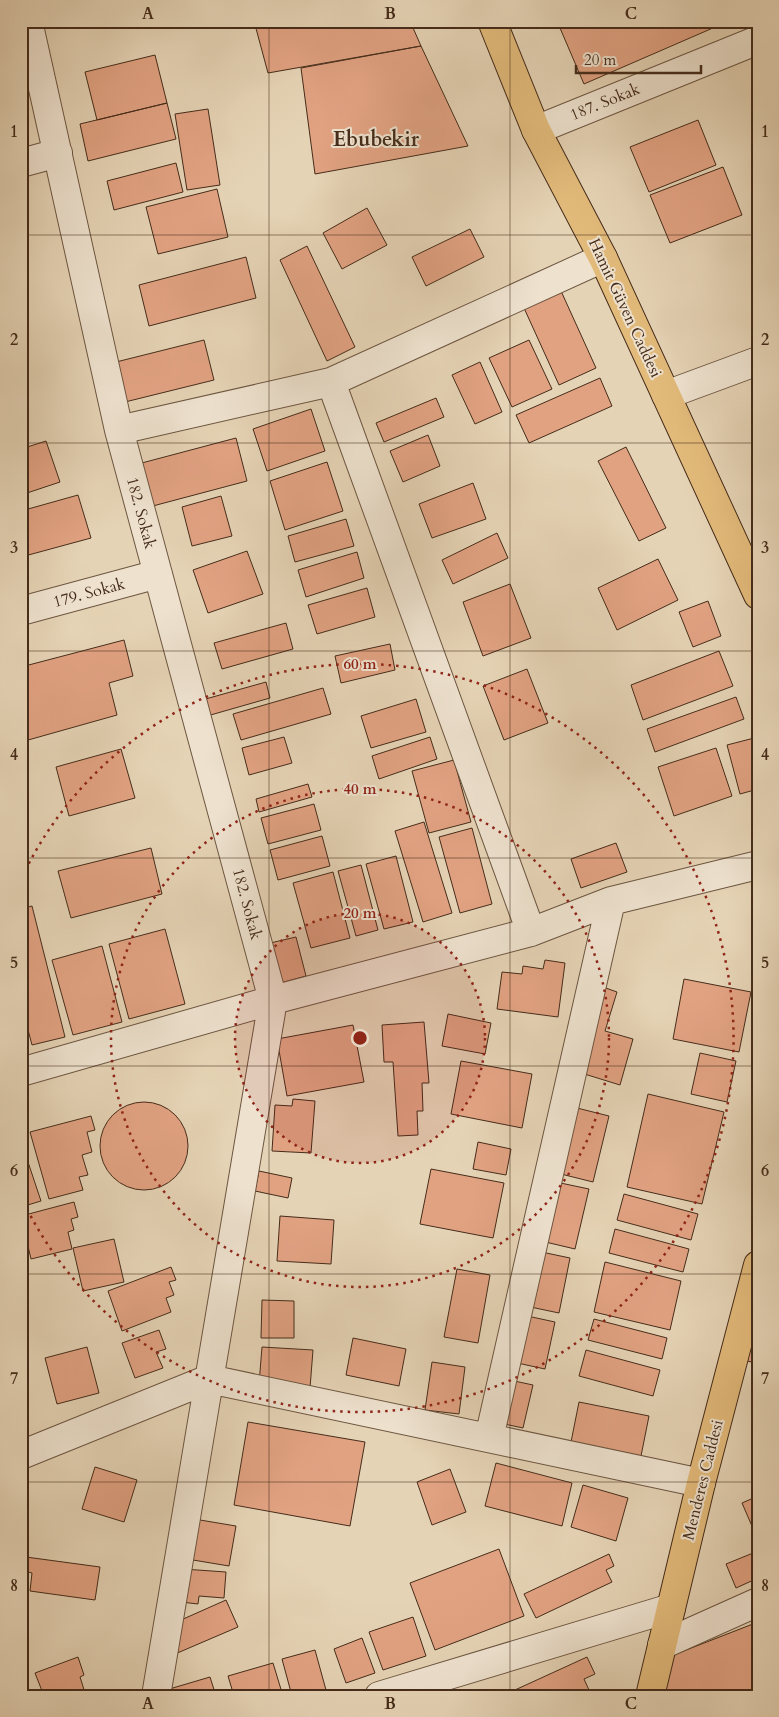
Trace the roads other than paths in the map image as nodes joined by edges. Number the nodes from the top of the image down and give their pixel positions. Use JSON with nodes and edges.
{"nodes":[{"id":1,"x":28,"y":21,"type":"edge"},
{"id":2,"x":492,"y":21,"type":"edge"},
{"id":3,"x":758,"y":40,"type":"edge"},
{"id":4,"x":536,"y":130,"type":"junction"},
{"id":5,"x":58,"y":153,"type":"junction"},
{"id":6,"x":21,"y":163,"type":"edge"},
{"id":7,"x":603,"y":258,"type":"junction"},
{"id":8,"x":758,"y":362,"type":"edge"},
{"id":9,"x":331,"y":382,"type":"junction"},
{"id":10,"x":666,"y":395,"type":"junction"},
{"id":11,"x":119,"y":430,"type":"junction"},
{"id":12,"x":158,"y":574,"type":"junction"},
{"id":13,"x":758,"y":595,"type":"edge"},
{"id":14,"x":21,"y":611,"type":"edge"},
{"id":15,"x":758,"y":865,"type":"edge"},
{"id":16,"x":610,"y":901,"type":"junction"},
{"id":17,"x":531,"y":932,"type":"junction"},
{"id":18,"x":272,"y":1000,"type":"junction"},
{"id":19,"x":21,"y":1072,"type":"edge"},
{"id":20,"x":758,"y":1265,"type":"edge"},
{"id":21,"x":209,"y":1379,"type":"junction"},
{"id":22,"x":489,"y":1438,"type":"junction"},
{"id":23,"x":21,"y":1455,"type":"edge"},
{"id":24,"x":701,"y":1483,"type":"junction"},
{"id":25,"x":758,"y":1602,"type":"edge"},
{"id":26,"x":671,"y":1608,"type":"junction"},
{"id":27,"x":662,"y":1645,"type":"junction"},
{"id":28,"x":156,"y":1696,"type":"edge"},
{"id":29,"x":379,"y":1696,"type":"edge"},
{"id":30,"x":650,"y":1696,"type":"edge"}],
"edges":[{"from":1,"to":5,"type":"street","name":"182. Sokak"},
{"from":2,"to":4,"type":"main road","name":"Hamit Güven Caddesi"},
{"from":3,"to":4,"type":"street","name":"187. Sokak"},
{"from":4,"to":7,"type":"main road","name":"Hamit Güven Caddesi"},
{"from":5,"to":6,"type":"street"},
{"from":5,"to":11,"type":"street","name":"182. Sokak"},
{"from":7,"to":9,"type":"street"},
{"from":7,"to":10,"type":"main road","name":"Hamit Güven Caddesi"},
{"from":8,"to":10,"type":"street"},
{"from":9,"to":11,"type":"street"},
{"from":9,"to":17,"type":"street"},
{"from":10,"to":13,"type":"main road","name":"Hamit Güven Caddesi"},
{"from":11,"to":12,"type":"street","name":"182. Sokak"},
{"from":12,"to":14,"type":"street","name":"179. Sokak"},
{"from":12,"to":18,"type":"street","name":"182. Sokak"},
{"from":15,"to":16,"type":"street"},
{"from":16,"to":17,"type":"street"},
{"from":16,"to":22,"type":"street"},
{"from":17,"to":18,"type":"street"},
{"from":18,"to":19,"type":"street"},
{"from":18,"to":21,"type":"street"},
{"from":20,"to":24,"type":"main road","name":"Menderes Caddesi"},
{"from":21,"to":22,"type":"street"},
{"from":21,"to":23,"type":"street"},
{"from":21,"to":28,"type":"street"},
{"from":22,"to":24,"type":"street"},
{"from":24,"to":26,"type":"main road","name":"Menderes Caddesi"},
{"from":25,"to":27,"type":"street"},
{"from":26,"to":27,"type":"main road","name":"Menderes Caddesi"},
{"from":26,"to":29,"type":"street"},
{"from":27,"to":30,"type":"main road","name":"Menderes Caddesi"}]}
